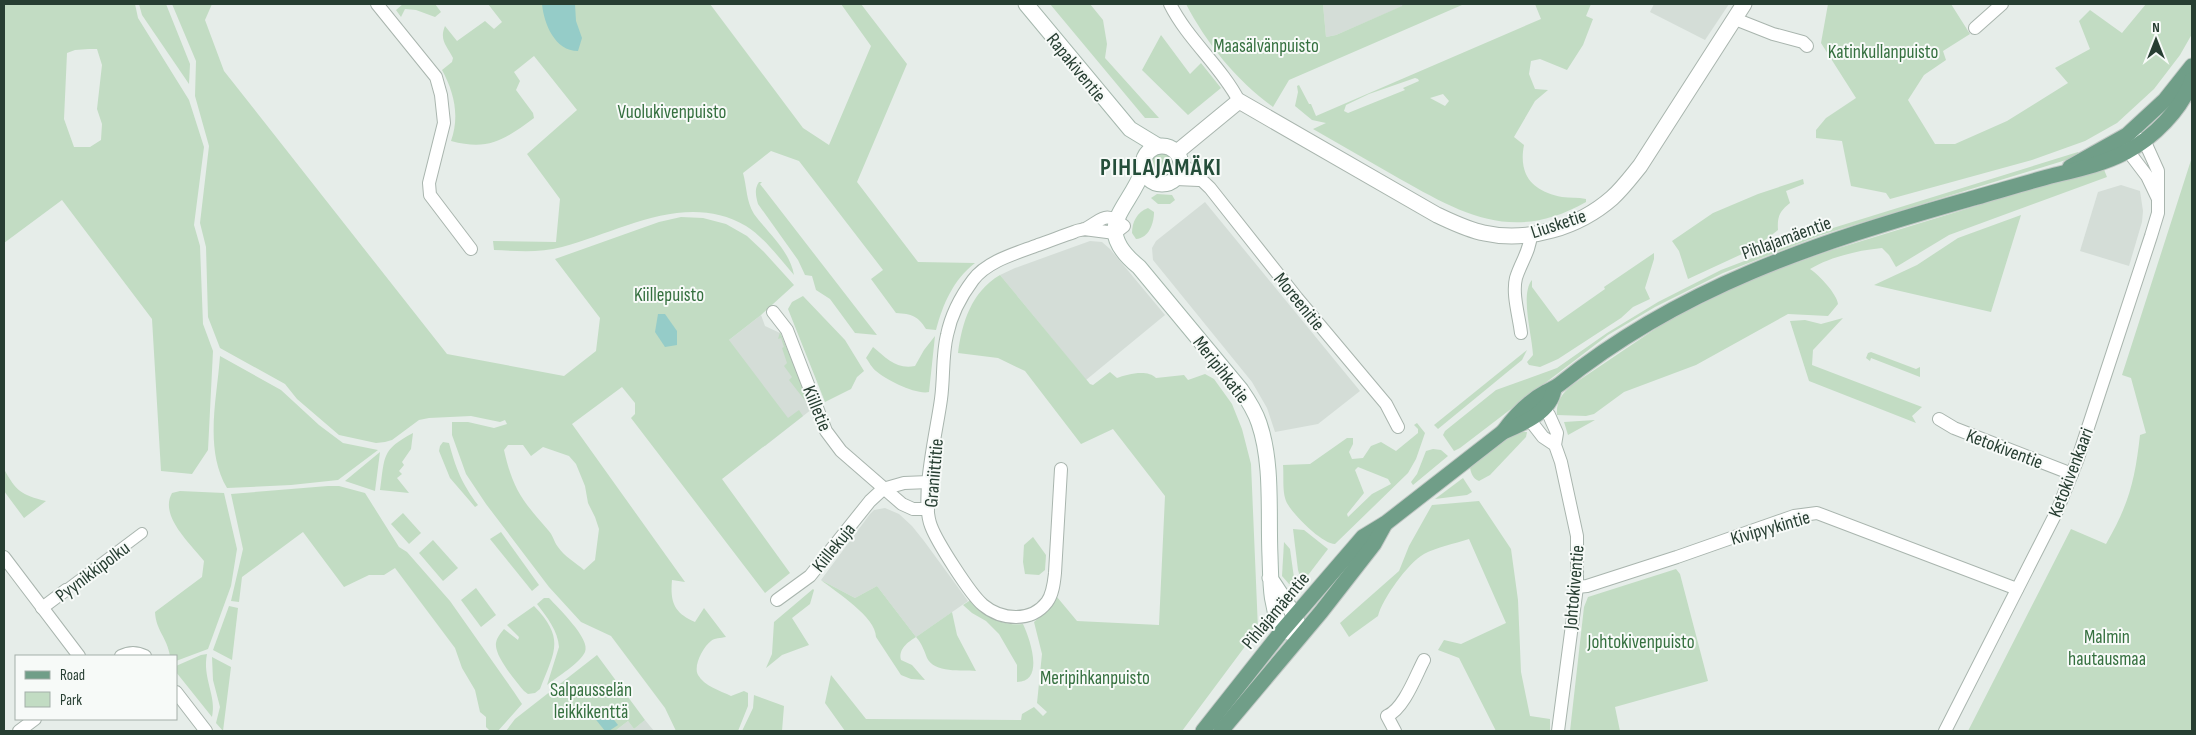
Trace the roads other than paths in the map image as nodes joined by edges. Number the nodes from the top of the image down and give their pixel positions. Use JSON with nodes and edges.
{"nodes":[{"id":1,"x":377,"y":4,"type":"edge"},
{"id":2,"x":1026,"y":4,"type":"edge"},
{"id":3,"x":1170,"y":4,"type":"edge"},
{"id":4,"x":1744,"y":4,"type":"edge"},
{"id":5,"x":2002,"y":4,"type":"edge"},
{"id":6,"x":1735,"y":19,"type":"junction"},
{"id":7,"x":1975,"y":28,"type":"dead end"},
{"id":8,"x":1808,"y":46,"type":"dead end"},
{"id":9,"x":2192,"y":66,"type":"edge"},
{"id":10,"x":2192,"y":80,"type":"edge"},
{"id":11,"x":1239,"y":101,"type":"junction"},
{"id":12,"x":1130,"y":130,"type":"junction"},
{"id":13,"x":2127,"y":135,"type":"junction"},
{"id":14,"x":2144,"y":140,"type":"junction"},
{"id":15,"x":1158,"y":146,"type":"junction"},
{"id":16,"x":2128,"y":151,"type":"junction"},
{"id":17,"x":1179,"y":158,"type":"junction"},
{"id":18,"x":1143,"y":165,"type":"junction"},
{"id":19,"x":2055,"y":175,"type":"junction"},
{"id":20,"x":1176,"y":179,"type":"junction"},
{"id":21,"x":1199,"y":180,"type":"junction"},
{"id":22,"x":1155,"y":183,"type":"junction"},
{"id":23,"x":2158,"y":199,"type":"junction"},
{"id":24,"x":1118,"y":226,"type":"junction"},
{"id":25,"x":1531,"y":234,"type":"junction"},
{"id":26,"x":471,"y":249,"type":"dead end"},
{"id":27,"x":773,"y":312,"type":"dead end"},
{"id":28,"x":1522,"y":333,"type":"dead end"},
{"id":29,"x":1537,"y":406,"type":"junction"},
{"id":30,"x":1529,"y":419,"type":"junction"},
{"id":31,"x":1939,"y":419,"type":"dead end"},
{"id":32,"x":1398,"y":427,"type":"dead end"},
{"id":33,"x":1503,"y":432,"type":"junction"},
{"id":34,"x":1555,"y":446,"type":"junction"},
{"id":35,"x":1062,"y":469,"type":"dead end"},
{"id":36,"x":2072,"y":474,"type":"junction"},
{"id":37,"x":929,"y":482,"type":"junction"},
{"id":38,"x":884,"y":489,"type":"junction"},
{"id":39,"x":928,"y":509,"type":"junction"},
{"id":40,"x":1386,"y":523,"type":"junction"},
{"id":41,"x":142,"y":533,"type":"dead end"},
{"id":42,"x":4,"y":557,"type":"edge"},
{"id":43,"x":1270,"y":578,"type":"junction"},
{"id":44,"x":1576,"y":587,"type":"junction"},
{"id":45,"x":2017,"y":589,"type":"junction"},
{"id":46,"x":66,"y":590,"type":"joint"},
{"id":47,"x":777,"y":600,"type":"dead end"},
{"id":48,"x":42,"y":608,"type":"junction"},
{"id":49,"x":1295,"y":616,"type":"junction"},
{"id":50,"x":1282,"y":631,"type":"junction"},
{"id":51,"x":1301,"y":634,"type":"junction"},
{"id":52,"x":78,"y":655,"type":"edge"},
{"id":53,"x":124,"y":655,"type":"edge"},
{"id":54,"x":143,"y":655,"type":"edge"},
{"id":55,"x":1424,"y":660,"type":"dead end"},
{"id":56,"x":178,"y":695,"type":"edge"},
{"id":57,"x":34,"y":720,"type":"edge"},
{"id":58,"x":19,"y":731,"type":"edge"},
{"id":59,"x":206,"y":731,"type":"edge"},
{"id":60,"x":1203,"y":731,"type":"edge"},
{"id":61,"x":1221,"y":731,"type":"edge"},
{"id":62,"x":1395,"y":731,"type":"edge"},
{"id":63,"x":1558,"y":731,"type":"edge"},
{"id":64,"x":1945,"y":731,"type":"edge"}],
"edges":[{"from":1,"to":26,"type":"street"},
{"from":2,"to":12,"type":"main road","name":"Rapakiventie"},
{"from":3,"to":11,"type":"street"},
{"from":4,"to":6,"type":"main road","name":"Liusketie"},
{"from":5,"to":7,"type":"street"},
{"from":6,"to":8,"type":"street"},
{"from":6,"to":25,"type":"main road","name":"Liusketie"},
{"from":9,"to":13,"type":"main road","name":"Pihlajamäentie"},
{"from":10,"to":14,"type":"main road","name":"Pihlajamäentie"},
{"from":11,"to":17,"type":"main road"},
{"from":11,"to":25,"type":"main road","name":"Liusketie"},
{"from":12,"to":15,"type":"main road","name":"Rapakiventie"},
{"from":12,"to":18,"type":"main road","name":"Rapakiventie"},
{"from":13,"to":14,"type":"street"},
{"from":13,"to":16,"type":"street"},
{"from":13,"to":19,"type":"main road","name":"Pihlajamäentie"},
{"from":14,"to":16,"type":"main road","name":"Pihlajamäentie"},
{"from":14,"to":23,"type":"street","name":"Ketokivenkaari"},
{"from":15,"to":17,"type":"main road"},
{"from":15,"to":18,"type":"main road"},
{"from":16,"to":19,"type":"main road","name":"Pihlajamäentie"},
{"from":16,"to":23,"type":"street"},
{"from":17,"to":20,"type":"main road"},
{"from":17,"to":21,"type":"street","name":"Moreenitie"},
{"from":18,"to":22,"type":"main road"},
{"from":18,"to":24,"type":"main road"},
{"from":19,"to":29,"type":"main road","name":"Pihlajamäentie"},
{"from":20,"to":21,"type":"street"},
{"from":20,"to":22,"type":"main road"},
{"from":21,"to":32,"type":"street","name":"Moreenitie"},
{"from":22,"to":24,"type":"main road"},
{"from":23,"to":36,"type":"street","name":"Ketokivenkaari"},
{"from":24,"to":37,"type":"street","name":"Graniittitie"},
{"from":24,"to":43,"type":"main road","name":"Meripihkatie"},
{"from":25,"to":28,"type":"street"},
{"from":27,"to":38,"type":"street","name":"Kiilletie"},
{"from":29,"to":30,"type":"main road","name":"Pihlajamäentie"},
{"from":29,"to":33,"type":"main road","name":"Pihlajamäentie"},
{"from":29,"to":34,"type":"street","name":"Johtokiventie"},
{"from":30,"to":33,"type":"main road","name":"Pihlajamäentie"},
{"from":30,"to":34,"type":"street","name":"Johtokiventie"},
{"from":31,"to":36,"type":"street","name":"Ketokiventie"},
{"from":33,"to":40,"type":"main road","name":"Pihlajamäentie"},
{"from":34,"to":44,"type":"street","name":"Johtokiventie"},
{"from":35,"to":39,"type":"street","name":"Graniittitie"},
{"from":36,"to":45,"type":"street","name":"Ketokivenkaari"},
{"from":37,"to":38,"type":"street"},
{"from":37,"to":39,"type":"street","name":"Graniittitie"},
{"from":38,"to":39,"type":"street","name":"Kiilletie"},
{"from":38,"to":47,"type":"street","name":"Kiillekuja"},
{"from":40,"to":49,"type":"main road","name":"Pihlajamäentie"},
{"from":40,"to":51,"type":"main road","name":"Pihlajamäentie"},
{"from":41,"to":46,"type":"street","name":"Pyynikkipolku"},
{"from":42,"to":48,"type":"street"},
{"from":43,"to":49,"type":"main road"},
{"from":43,"to":50,"type":"main road","name":"Meripihkatie"},
{"from":44,"to":45,"type":"street","name":"Kivipyykintie"},
{"from":44,"to":63,"type":"street","name":"Johtokiventie"},
{"from":45,"to":64,"type":"street","name":"Ketokivenkaari"},
{"from":46,"to":48,"type":"street","name":"Pyynikkipolku"},
{"from":48,"to":52,"type":"street"},
{"from":49,"to":50,"type":"main road","name":"Pihlajamäentie"},
{"from":49,"to":51,"type":"main road"},
{"from":50,"to":51,"type":"main road"},
{"from":50,"to":60,"type":"main road","name":"Pihlajamäentie"},
{"from":51,"to":61,"type":"main road","name":"Pihlajamäentie"},
{"from":53,"to":54,"type":"street"},
{"from":55,"to":62,"type":"street"},
{"from":56,"to":59,"type":"street"},
{"from":57,"to":58,"type":"street"}]}
